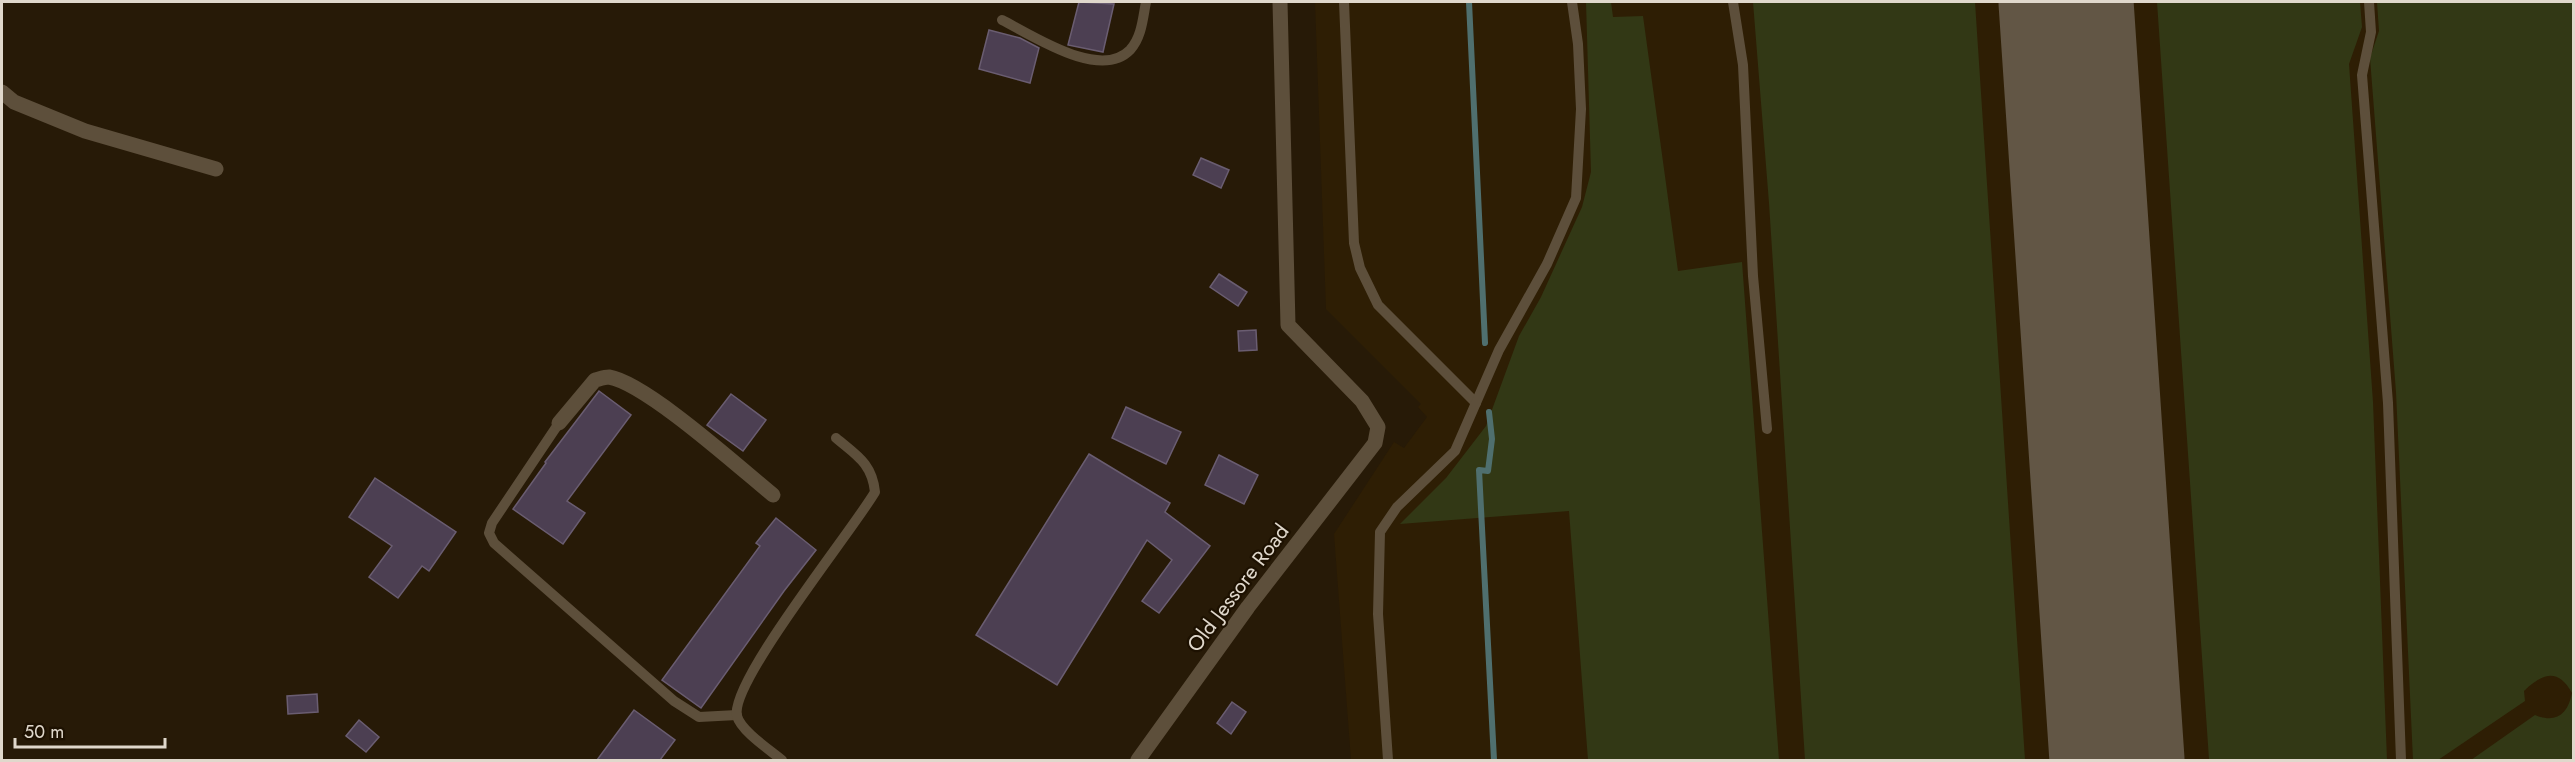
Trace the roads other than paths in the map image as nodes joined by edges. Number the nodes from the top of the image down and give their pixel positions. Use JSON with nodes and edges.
{"nodes":[{"id":1,"x":1146,"y":2,"type":"edge"},
{"id":2,"x":1280,"y":2,"type":"edge"},
{"id":3,"x":1344,"y":2,"type":"edge"},
{"id":4,"x":1572,"y":2,"type":"edge"},
{"id":5,"x":1733,"y":2,"type":"edge"},
{"id":6,"x":2369,"y":2,"type":"edge"},
{"id":7,"x":1002,"y":20,"type":"dead end"},
{"id":8,"x":2,"y":92,"type":"edge"},
{"id":9,"x":216,"y":169,"type":"dead end"},
{"id":10,"x":1476,"y":403,"type":"junction"},
{"id":11,"x":559,"y":423,"type":"joint"},
{"id":12,"x":1767,"y":429,"type":"dead end"},
{"id":13,"x":836,"y":438,"type":"dead end"},
{"id":14,"x":773,"y":495,"type":"dead end"},
{"id":15,"x":737,"y":715,"type":"junction"},
{"id":16,"x":782,"y":760,"type":"edge"},
{"id":17,"x":1138,"y":760,"type":"edge"},
{"id":18,"x":1388,"y":760,"type":"edge"},
{"id":19,"x":2400,"y":760,"type":"edge"}],
"edges":[{"from":1,"to":7,"type":"lane"},
{"from":2,"to":17,"type":"street","name":"Old Jessore Road"},
{"from":3,"to":10,"type":"lane"},
{"from":4,"to":10,"type":"lane"},
{"from":5,"to":12,"type":"lane"},
{"from":6,"to":19,"type":"lane"},
{"from":8,"to":9,"type":"street"},
{"from":10,"to":18,"type":"lane"},
{"from":11,"to":14,"type":"street"},
{"from":11,"to":15,"type":"lane"},
{"from":13,"to":15,"type":"lane"},
{"from":15,"to":16,"type":"lane"}]}
